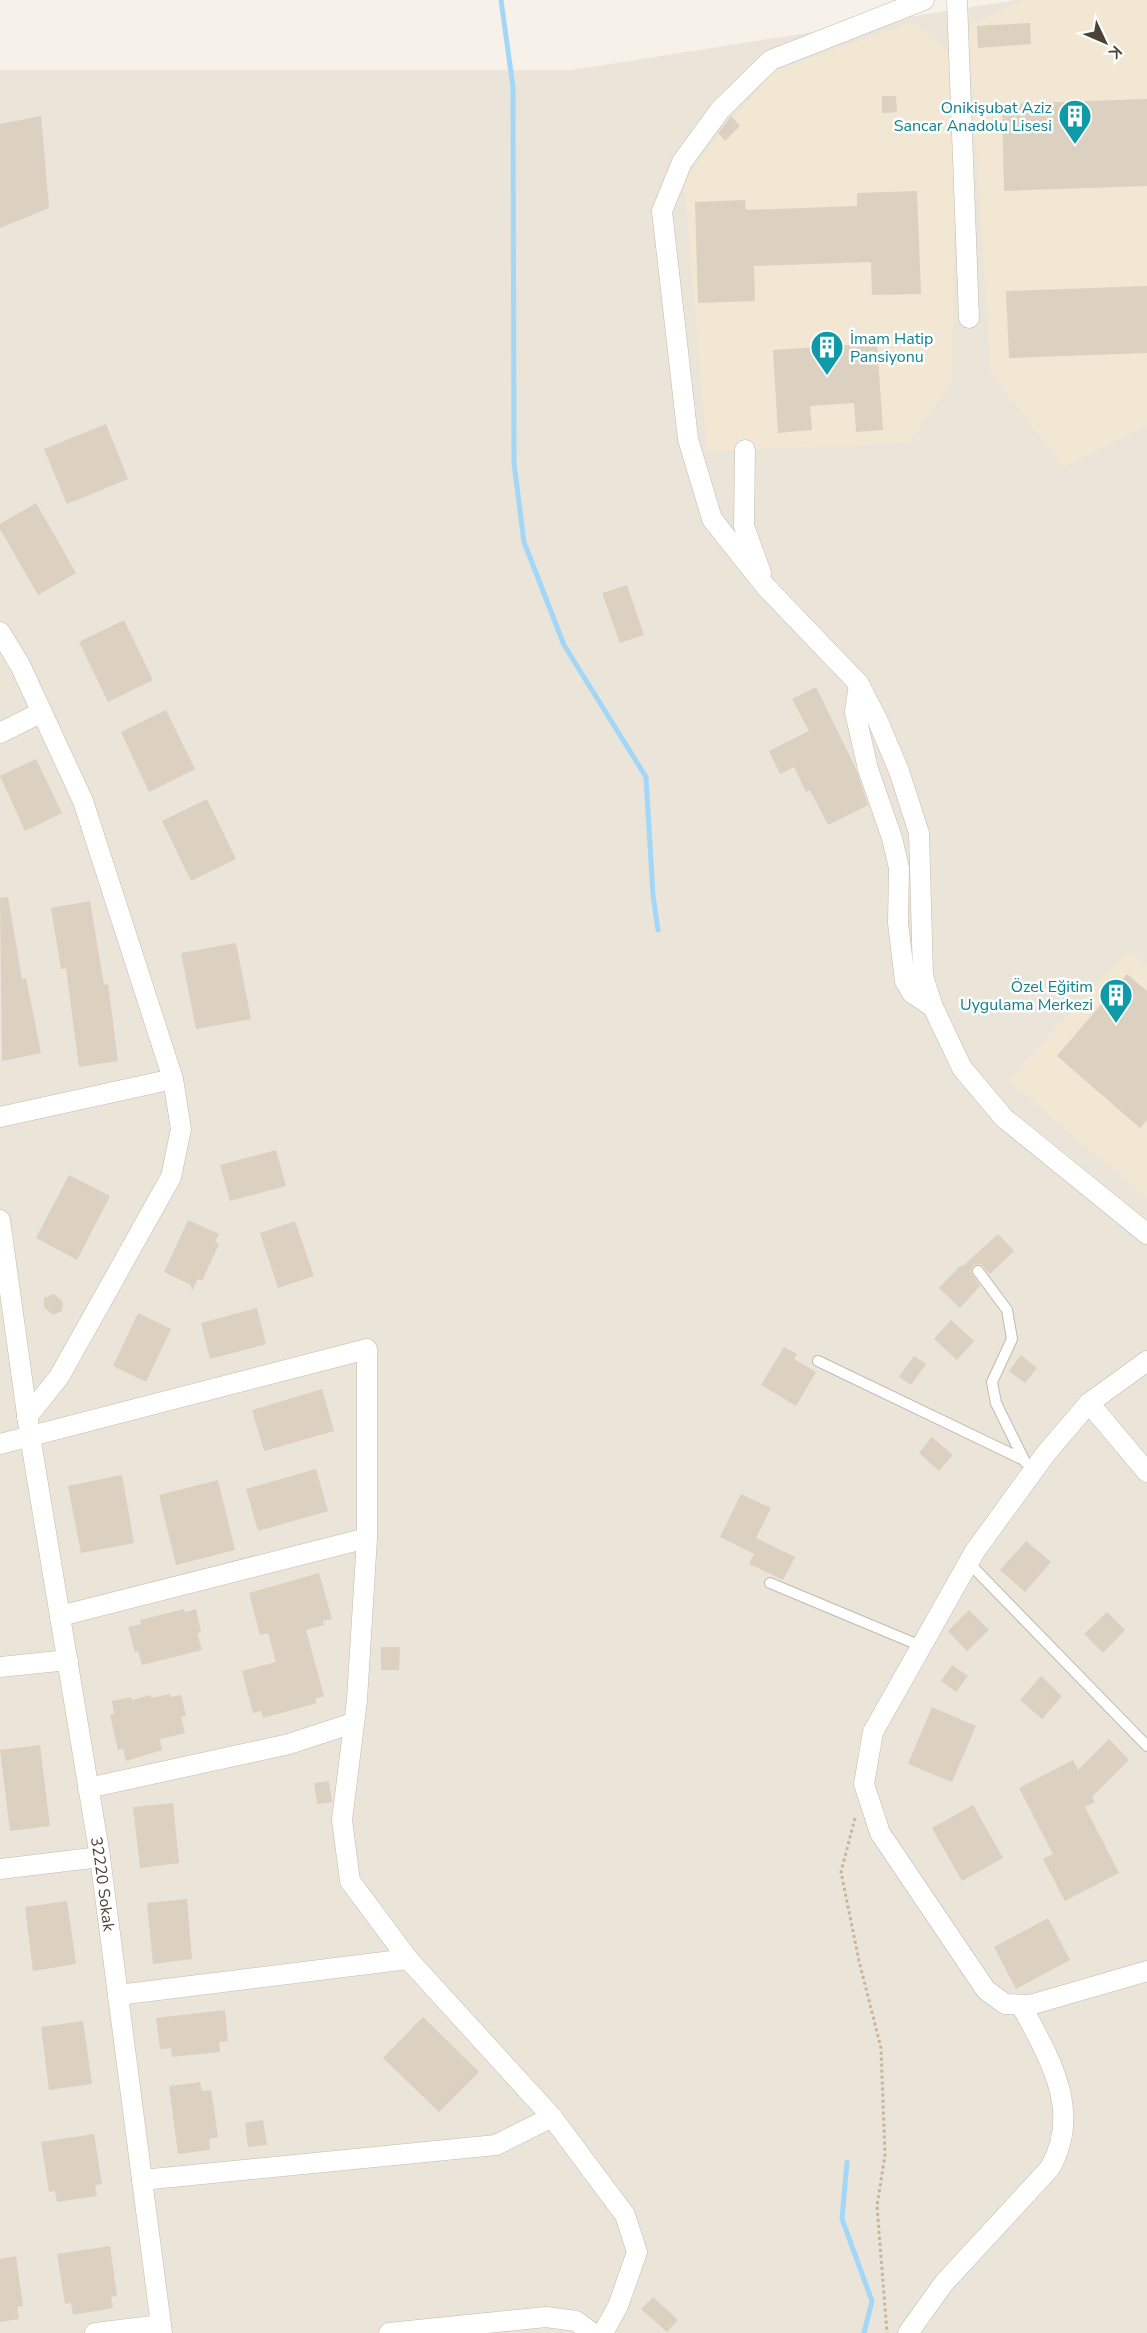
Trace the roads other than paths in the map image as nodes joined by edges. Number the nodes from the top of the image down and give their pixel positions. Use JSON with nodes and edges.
{"nodes":[{"id":1,"x":924,"y":0,"type":"edge"},
{"id":2,"x":957,"y":0,"type":"edge"},
{"id":3,"x":969,"y":318,"type":"dead end"},
{"id":4,"x":745,"y":450,"type":"dead end"},
{"id":5,"x":766,"y":587,"type":"junction"},
{"id":6,"x":0,"y":632,"type":"edge"},
{"id":7,"x":859,"y":684,"type":"junction"},
{"id":8,"x":42,"y":712,"type":"junction"},
{"id":9,"x":0,"y":733,"type":"edge"},
{"id":10,"x":933,"y":1007,"type":"junction"},
{"id":11,"x":173,"y":1079,"type":"junction"},
{"id":12,"x":0,"y":1117,"type":"edge"},
{"id":13,"x":0,"y":1220,"type":"edge"},
{"id":14,"x":1147,"y":1234,"type":"edge"},
{"id":15,"x":978,"y":1270,"type":"dead end"},
{"id":16,"x":818,"y":1361,"type":"dead end"},
{"id":17,"x":1147,"y":1361,"type":"edge"},
{"id":18,"x":1089,"y":1403,"type":"junction"},
{"id":19,"x":28,"y":1427,"type":"junction"},
{"id":20,"x":0,"y":1444,"type":"edge"},
{"id":21,"x":1028,"y":1467,"type":"junction"},
{"id":22,"x":1147,"y":1472,"type":"edge"},
{"id":23,"x":367,"y":1538,"type":"junction"},
{"id":24,"x":968,"y":1562,"type":"junction"},
{"id":25,"x":770,"y":1583,"type":"dead end"},
{"id":26,"x":60,"y":1616,"type":"junction"},
{"id":27,"x":921,"y":1646,"type":"junction"},
{"id":28,"x":68,"y":1660,"type":"junction"},
{"id":29,"x":0,"y":1667,"type":"edge"},
{"id":30,"x":353,"y":1723,"type":"junction"},
{"id":31,"x":1147,"y":1746,"type":"edge"},
{"id":32,"x":88,"y":1788,"type":"junction"},
{"id":33,"x":100,"y":1857,"type":"junction"},
{"id":34,"x":0,"y":1869,"type":"edge"},
{"id":35,"x":408,"y":1959,"type":"junction"},
{"id":36,"x":1147,"y":1971,"type":"edge"},
{"id":37,"x":118,"y":1995,"type":"junction"},
{"id":38,"x":1021,"y":2005,"type":"junction"},
{"id":39,"x":552,"y":2117,"type":"junction"},
{"id":40,"x":142,"y":2180,"type":"junction"},
{"id":41,"x":161,"y":2329,"type":"edge"},
{"id":42,"x":95,"y":2333,"type":"edge"},
{"id":43,"x":389,"y":2333,"type":"edge"},
{"id":44,"x":591,"y":2333,"type":"edge"},
{"id":45,"x":603,"y":2333,"type":"edge"},
{"id":46,"x":909,"y":2333,"type":"edge"}],
"edges":[{"from":1,"to":5,"type":"street"},
{"from":2,"to":3,"type":"street"},
{"from":4,"to":5,"type":"street"},
{"from":5,"to":7,"type":"street"},
{"from":6,"to":8,"type":"street"},
{"from":7,"to":10,"type":"street"},
{"from":7,"to":10,"type":"street"},
{"from":8,"to":9,"type":"street"},
{"from":8,"to":11,"type":"street"},
{"from":10,"to":14,"type":"street"},
{"from":11,"to":12,"type":"street"},
{"from":11,"to":19,"type":"street"},
{"from":13,"to":19,"type":"street","name":"32220 Sokak"},
{"from":15,"to":21,"type":"lane"},
{"from":16,"to":21,"type":"lane"},
{"from":17,"to":18,"type":"street"},
{"from":18,"to":21,"type":"street"},
{"from":18,"to":22,"type":"street"},
{"from":19,"to":20,"type":"street"},
{"from":19,"to":23,"type":"street"},
{"from":19,"to":26,"type":"street","name":"32220 Sokak"},
{"from":21,"to":24,"type":"street"},
{"from":23,"to":26,"type":"street"},
{"from":23,"to":30,"type":"street"},
{"from":24,"to":27,"type":"street"},
{"from":24,"to":31,"type":"lane"},
{"from":25,"to":27,"type":"lane"},
{"from":26,"to":28,"type":"street","name":"32220 Sokak"},
{"from":27,"to":38,"type":"street"},
{"from":28,"to":29,"type":"street"},
{"from":28,"to":32,"type":"street","name":"32220 Sokak"},
{"from":30,"to":32,"type":"street"},
{"from":30,"to":35,"type":"street"},
{"from":32,"to":33,"type":"street","name":"32220 Sokak"},
{"from":33,"to":34,"type":"street"},
{"from":33,"to":37,"type":"street","name":"32220 Sokak"},
{"from":35,"to":37,"type":"street"},
{"from":35,"to":39,"type":"street"},
{"from":36,"to":38,"type":"street"},
{"from":37,"to":40,"type":"street","name":"32220 Sokak"},
{"from":38,"to":46,"type":"street"},
{"from":39,"to":40,"type":"street"},
{"from":39,"to":45,"type":"street"},
{"from":40,"to":41,"type":"street","name":"32220 Sokak"},
{"from":41,"to":42,"type":"street"},
{"from":43,"to":44,"type":"street"}]}
